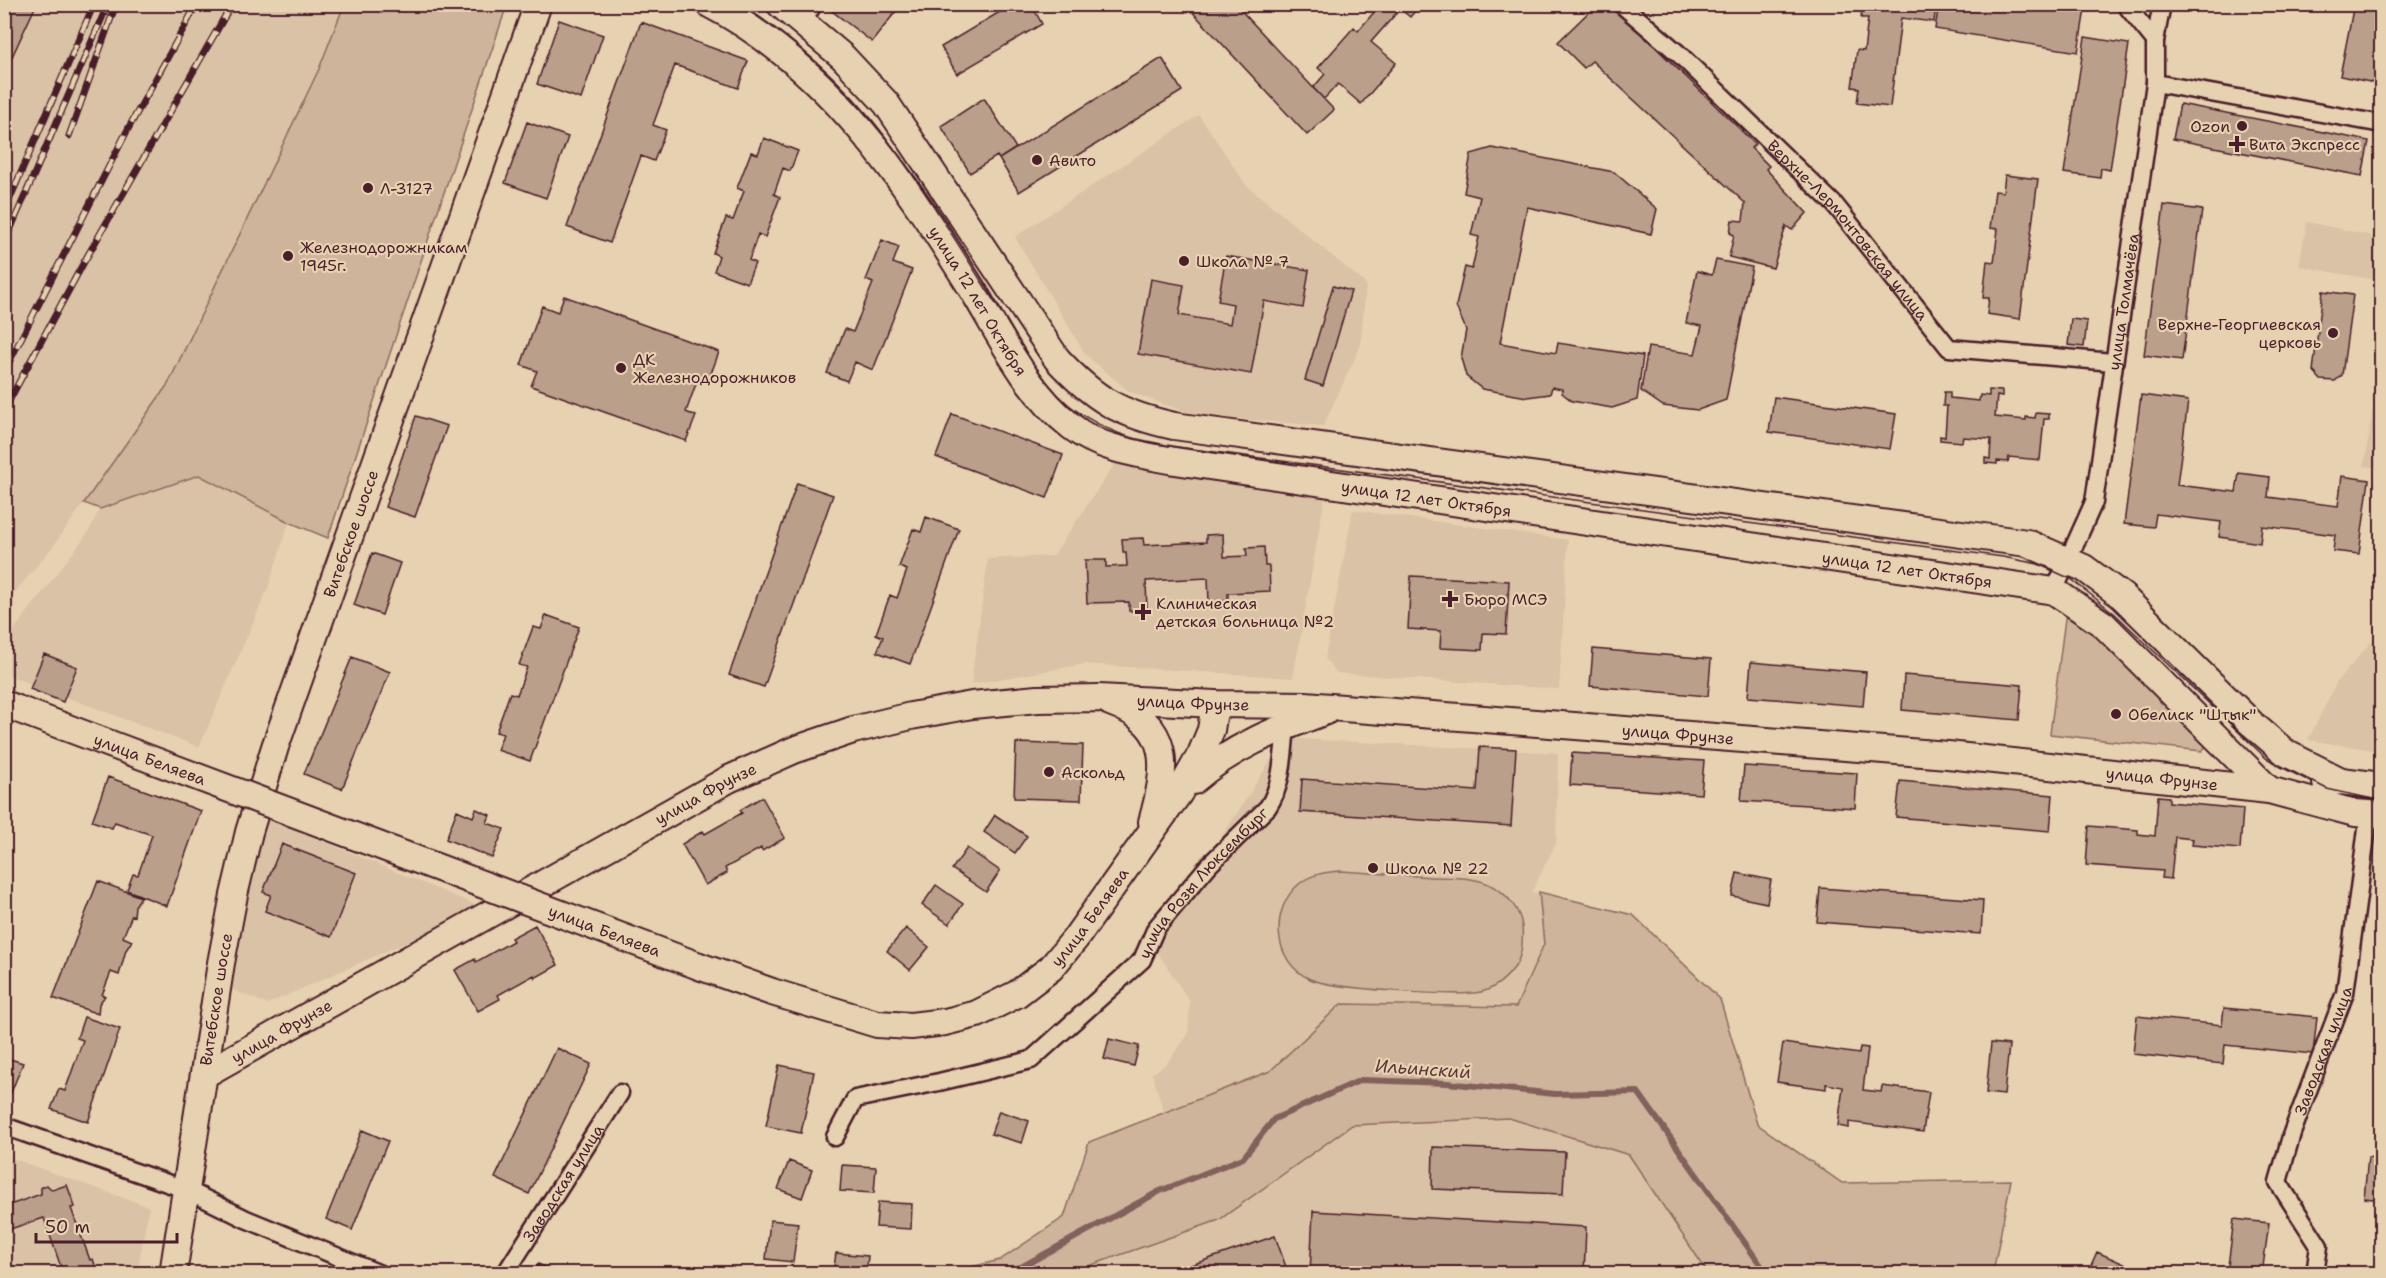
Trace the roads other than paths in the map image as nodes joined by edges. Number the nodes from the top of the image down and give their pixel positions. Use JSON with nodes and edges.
{"nodes":[{"id":1,"x":538,"y":4,"type":"edge"},
{"id":2,"x":709,"y":4,"type":"edge"},
{"id":3,"x":780,"y":4,"type":"edge"},
{"id":4,"x":1621,"y":4,"type":"edge"},
{"id":5,"x":2125,"y":4,"type":"edge"},
{"id":6,"x":2162,"y":4,"type":"edge"},
{"id":7,"x":808,"y":13,"type":"edge"},
{"id":8,"x":2155,"y":40,"type":"junction"},
{"id":9,"x":2154,"y":83,"type":"junction"},
{"id":10,"x":2382,"y":124,"type":"edge"},
{"id":11,"x":2113,"y":362,"type":"junction"},
{"id":12,"x":2068,"y":559,"type":"junction"},
{"id":13,"x":2054,"y":591,"type":"junction"},
{"id":14,"x":1099,"y":698,"type":"junction"},
{"id":15,"x":4,"y":704,"type":"edge"},
{"id":16,"x":1215,"y":704,"type":"junction"},
{"id":17,"x":1335,"y":707,"type":"junction"},
{"id":18,"x":1286,"y":726,"type":"junction"},
{"id":19,"x":2341,"y":781,"type":"junction"},
{"id":20,"x":2382,"y":786,"type":"edge"},
{"id":21,"x":2269,"y":790,"type":"junction"},
{"id":22,"x":1179,"y":793,"type":"junction"},
{"id":23,"x":2375,"y":815,"type":"edge"},
{"id":24,"x":1149,"y":834,"type":"junction"},
{"id":25,"x":205,"y":1074,"type":"junction"},
{"id":26,"x":620,"y":1093,"type":"dead end"},
{"id":27,"x":4,"y":1126,"type":"edge"},
{"id":28,"x":835,"y":1137,"type":"dead end"},
{"id":29,"x":187,"y":1190,"type":"junction"},
{"id":30,"x":173,"y":1274,"type":"edge"},
{"id":31,"x":380,"y":1274,"type":"edge"},
{"id":32,"x":506,"y":1274,"type":"edge"},
{"id":33,"x":2315,"y":1274,"type":"edge"}],
"edges":[{"from":1,"to":25,"type":"main road","name":"Витебское шоссе"},
{"from":2,"to":13,"type":"main road","name":"улица 12 лет Октября"},
{"from":3,"to":7,"type":"main road","name":"улица 12 лет Октября"},
{"from":4,"to":11,"type":"street","name":"Верхне-Лермонтовская улица"},
{"from":5,"to":8,"type":"street"},
{"from":6,"to":8,"type":"street","name":"улица Толмачёва"},
{"from":7,"to":12,"type":"main road","name":"улица 12 лет Октября"},
{"from":8,"to":9,"type":"street","name":"улица Толмачёва"},
{"from":9,"to":10,"type":"street"},
{"from":9,"to":11,"type":"street","name":"улица Толмачёва"},
{"from":11,"to":12,"type":"street","name":"улица Толмачёва"},
{"from":12,"to":13,"type":"street","name":"улица Толмачёва"},
{"from":12,"to":19,"type":"main road","name":"улица 12 лет Октября"},
{"from":13,"to":21,"type":"main road","name":"улица 12 лет Октября"},
{"from":14,"to":16,"type":"main road","name":"улица Фрунзе"},
{"from":14,"to":24,"type":"main road"},
{"from":14,"to":25,"type":"main road","name":"улица Фрунзе"},
{"from":15,"to":24,"type":"main road","name":"улица Беляева","bridge":true},
{"from":16,"to":17,"type":"main road","name":"улица Фрунзе"},
{"from":16,"to":22,"type":"main road"},
{"from":17,"to":18,"type":"main road"},
{"from":17,"to":21,"type":"main road","name":"улица Фрунзе"},
{"from":18,"to":22,"type":"main road"},
{"from":18,"to":28,"type":"street","name":"улица Розы Люксембург"},
{"from":19,"to":20,"type":"main road","name":"улица Фрунзе"},
{"from":19,"to":21,"type":"main road","name":"улица Фрунзе"},
{"from":21,"to":23,"type":"main road","name":"улица Фрунзе"},
{"from":22,"to":24,"type":"main road","name":"улица Беляева"},
{"from":23,"to":33,"type":"street","name":"Заводская улица"},
{"from":25,"to":29,"type":"main road","name":"Витебское шоссе"},
{"from":26,"to":32,"type":"street","name":"Заводская улица"},
{"from":27,"to":29,"type":"street"},
{"from":29,"to":30,"type":"main road","name":"Витебское шоссе"},
{"from":29,"to":31,"type":"street"}]}
